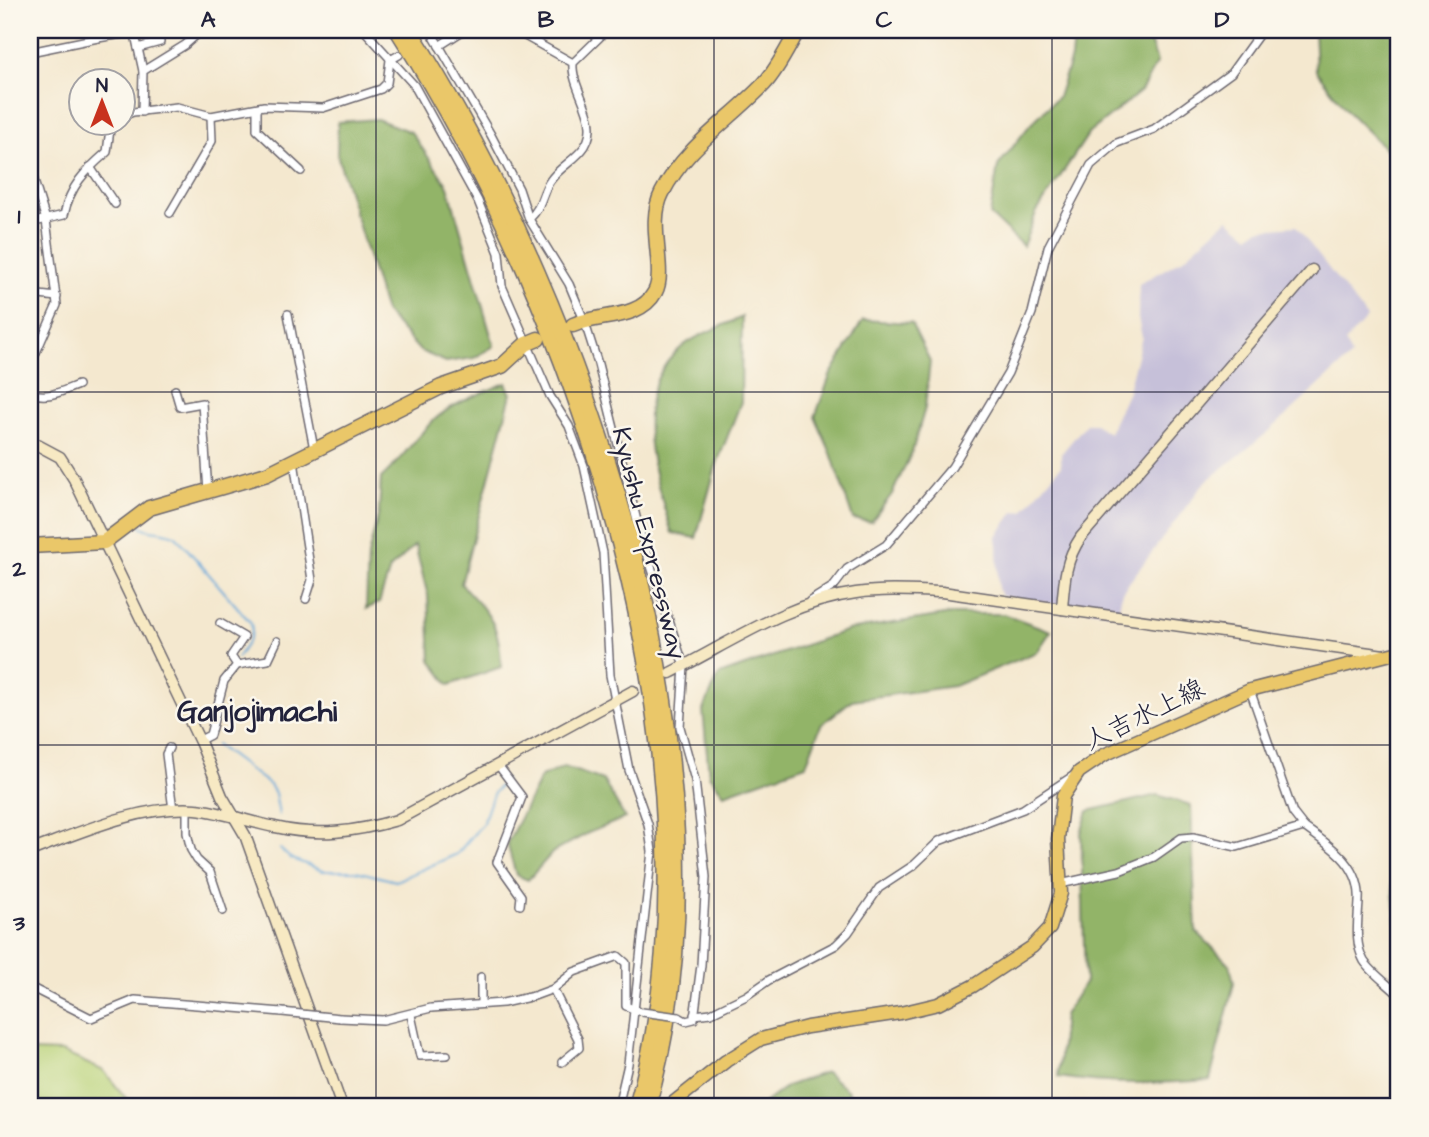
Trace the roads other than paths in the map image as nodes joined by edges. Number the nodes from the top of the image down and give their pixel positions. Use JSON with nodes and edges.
{"nodes":[{"id":1,"x":158,"y":30,"type":"edge"},
{"id":2,"x":202,"y":30,"type":"edge"},
{"id":3,"x":364,"y":30,"type":"edge"},
{"id":4,"x":397,"y":30,"type":"edge"},
{"id":5,"x":410,"y":30,"type":"edge"},
{"id":6,"x":464,"y":30,"type":"edge"},
{"id":7,"x":514,"y":30,"type":"edge"},
{"id":8,"x":607,"y":30,"type":"edge"},
{"id":9,"x":798,"y":30,"type":"edge"},
{"id":10,"x":1262,"y":30,"type":"edge"},
{"id":11,"x":135,"y":31,"type":"edge"},
{"id":12,"x":97,"y":34,"type":"edge"},
{"id":13,"x":429,"y":34,"type":"edge"},
{"id":14,"x":439,"y":46,"type":"junction"},
{"id":15,"x":138,"y":48,"type":"junction"},
{"id":16,"x":30,"y":52,"type":"edge"},
{"id":17,"x":399,"y":55,"type":"dead end"},
{"id":18,"x":390,"y":60,"type":"junction"},
{"id":19,"x":573,"y":63,"type":"junction"},
{"id":20,"x":143,"y":71,"type":"junction"},
{"id":21,"x":257,"y":108,"type":"junction"},
{"id":22,"x":142,"y":112,"type":"junction"},
{"id":23,"x":136,"y":113,"type":"edge"},
{"id":24,"x":211,"y":116,"type":"junction"},
{"id":25,"x":109,"y":136,"type":"edge"},
{"id":26,"x":90,"y":167,"type":"junction"},
{"id":27,"x":30,"y":168,"type":"edge"},
{"id":28,"x":301,"y":172,"type":"dead end"},
{"id":29,"x":114,"y":205,"type":"dead end"},
{"id":30,"x":170,"y":213,"type":"dead end"},
{"id":31,"x":529,"y":219,"type":"junction"},
{"id":32,"x":46,"y":220,"type":"junction"},
{"id":33,"x":30,"y":223,"type":"edge"},
{"id":34,"x":1312,"y":270,"type":"dead end"},
{"id":35,"x":30,"y":294,"type":"edge"},
{"id":36,"x":57,"y":298,"type":"junction"},
{"id":37,"x":288,"y":314,"type":"dead end"},
{"id":38,"x":578,"y":322,"type":"junction"},
{"id":39,"x":532,"y":341,"type":"junction"},
{"id":40,"x":30,"y":366,"type":"edge"},
{"id":41,"x":78,"y":385,"type":"dead end"},
{"id":42,"x":175,"y":390,"type":"dead end"},
{"id":43,"x":30,"y":393,"type":"edge"},
{"id":44,"x":30,"y":441,"type":"edge"},
{"id":45,"x":314,"y":450,"type":"junction"},
{"id":46,"x":294,"y":460,"type":"junction"},
{"id":47,"x":208,"y":492,"type":"junction"},
{"id":48,"x":104,"y":542,"type":"junction"},
{"id":49,"x":30,"y":546,"type":"edge"},
{"id":50,"x":306,"y":599,"type":"dead end"},
{"id":51,"x":799,"y":608,"type":"junction"},
{"id":52,"x":1062,"y":610,"type":"junction"},
{"id":53,"x":220,"y":623,"type":"dead end"},
{"id":54,"x":277,"y":641,"type":"dead end"},
{"id":55,"x":1393,"y":654,"type":"edge"},
{"id":56,"x":237,"y":665,"type":"junction"},
{"id":57,"x":684,"y":666,"type":"junction"},
{"id":58,"x":670,"y":673,"type":"dead end"},
{"id":59,"x":1250,"y":690,"type":"junction"},
{"id":60,"x":633,"y":691,"type":"dead end"},
{"id":61,"x":615,"y":700,"type":"junction"},
{"id":62,"x":200,"y":740,"type":"junction"},
{"id":63,"x":169,"y":748,"type":"dead end"},
{"id":64,"x":498,"y":765,"type":"junction"},
{"id":65,"x":1079,"y":772,"type":"junction"},
{"id":66,"x":173,"y":810,"type":"junction"},
{"id":67,"x":187,"y":810,"type":"junction"},
{"id":68,"x":234,"y":817,"type":"junction"},
{"id":69,"x":1304,"y":827,"type":"junction"},
{"id":70,"x":30,"y":851,"type":"edge"},
{"id":71,"x":1060,"y":884,"type":"junction"},
{"id":72,"x":520,"y":905,"type":"dead end"},
{"id":73,"x":223,"y":911,"type":"dead end"},
{"id":74,"x":481,"y":977,"type":"dead end"},
{"id":75,"x":30,"y":987,"type":"edge"},
{"id":76,"x":553,"y":989,"type":"junction"},
{"id":77,"x":1399,"y":995,"type":"edge"},
{"id":78,"x":481,"y":1004,"type":"junction"},
{"id":79,"x":638,"y":1012,"type":"junction"},
{"id":80,"x":411,"y":1015,"type":"junction"},
{"id":81,"x":694,"y":1015,"type":"junction"},
{"id":82,"x":447,"y":1055,"type":"dead end"},
{"id":83,"x":562,"y":1062,"type":"dead end"},
{"id":84,"x":342,"y":1107,"type":"edge"},
{"id":85,"x":618,"y":1107,"type":"edge"},
{"id":86,"x":636,"y":1107,"type":"edge"},
{"id":87,"x":648,"y":1107,"type":"edge"},
{"id":88,"x":668,"y":1107,"type":"edge"}],
"edges":[{"from":1,"to":15,"type":"street"},
{"from":2,"to":20,"type":"street"},
{"from":3,"to":18,"type":"street"},
{"from":4,"to":86,"type":"highway","name":"Kyushu Expressway"},
{"from":5,"to":87,"type":"highway","name":"Kyushu Expressway"},
{"from":6,"to":14,"type":"street"},
{"from":7,"to":19,"type":"street"},
{"from":8,"to":19,"type":"street"},
{"from":9,"to":38,"type":"highway"},
{"from":10,"to":51,"type":"street"},
{"from":11,"to":12,"type":"street"},
{"from":11,"to":15,"type":"street"},
{"from":12,"to":16,"type":"street"},
{"from":13,"to":14,"type":"street"},
{"from":14,"to":31,"type":"street"},
{"from":15,"to":20,"type":"street"},
{"from":17,"to":18,"type":"street"},
{"from":18,"to":21,"type":"street"},
{"from":18,"to":39,"type":"street"},
{"from":19,"to":31,"type":"street"},
{"from":20,"to":22,"type":"street"},
{"from":21,"to":24,"type":"street"},
{"from":21,"to":28,"type":"street"},
{"from":22,"to":23,"type":"street"},
{"from":22,"to":24,"type":"street"},
{"from":24,"to":30,"type":"street"},
{"from":25,"to":26,"type":"street"},
{"from":26,"to":29,"type":"street"},
{"from":26,"to":32,"type":"street"},
{"from":27,"to":32,"type":"street"},
{"from":31,"to":38,"type":"street"},
{"from":32,"to":33,"type":"street"},
{"from":32,"to":36,"type":"street"},
{"from":34,"to":52,"type":"street"},
{"from":35,"to":36,"type":"street"},
{"from":36,"to":40,"type":"street"},
{"from":37,"to":45,"type":"street"},
{"from":38,"to":57,"type":"street"},
{"from":39,"to":45,"type":"highway"},
{"from":39,"to":61,"type":"street"},
{"from":41,"to":43,"type":"street"},
{"from":42,"to":47,"type":"street"},
{"from":44,"to":48,"type":"street"},
{"from":45,"to":46,"type":"highway"},
{"from":46,"to":47,"type":"highway"},
{"from":46,"to":50,"type":"street"},
{"from":47,"to":48,"type":"highway"},
{"from":48,"to":49,"type":"highway"},
{"from":48,"to":62,"type":"street"},
{"from":51,"to":52,"type":"street"},
{"from":51,"to":57,"type":"street"},
{"from":52,"to":55,"type":"street"},
{"from":53,"to":56,"type":"street"},
{"from":54,"to":56,"type":"street"},
{"from":55,"to":59,"type":"main road","name":"人吉水上線"},
{"from":56,"to":62,"type":"street"},
{"from":57,"to":58,"type":"street"},
{"from":57,"to":81,"type":"street"},
{"from":59,"to":65,"type":"main road","name":"人吉水上線"},
{"from":59,"to":69,"type":"street"},
{"from":60,"to":61,"type":"street"},
{"from":61,"to":64,"type":"street"},
{"from":61,"to":79,"type":"street"},
{"from":62,"to":68,"type":"street"},
{"from":63,"to":66,"type":"street"},
{"from":64,"to":68,"type":"street"},
{"from":64,"to":72,"type":"street"},
{"from":65,"to":71,"type":"main road","name":"人吉水上線"},
{"from":65,"to":81,"type":"street"},
{"from":66,"to":67,"type":"street"},
{"from":66,"to":70,"type":"street"},
{"from":67,"to":68,"type":"street"},
{"from":67,"to":73,"type":"street"},
{"from":68,"to":84,"type":"street"},
{"from":69,"to":71,"type":"street"},
{"from":69,"to":77,"type":"street"},
{"from":71,"to":88,"type":"main road","name":"人吉水上線"},
{"from":74,"to":78,"type":"street"},
{"from":75,"to":80,"type":"street","bridge":true},
{"from":76,"to":78,"type":"street"},
{"from":76,"to":79,"type":"street"},
{"from":76,"to":83,"type":"street"},
{"from":78,"to":80,"type":"street"},
{"from":79,"to":81,"type":"street","bridge":true},
{"from":79,"to":85,"type":"street"},
{"from":80,"to":82,"type":"street"}]}
